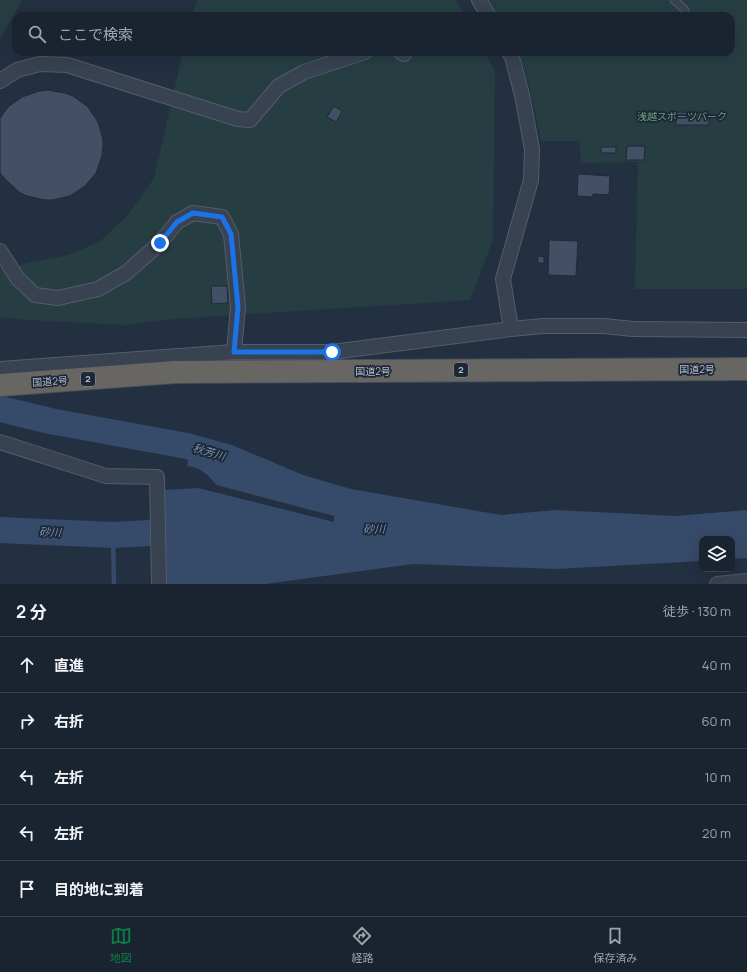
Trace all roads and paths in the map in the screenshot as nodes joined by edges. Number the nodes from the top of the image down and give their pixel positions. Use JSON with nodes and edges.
{"nodes":[{"id":1,"x":479,"y":0,"type":"edge"},
{"id":2,"x":674,"y":0,"type":"edge"},
{"id":3,"x":685,"y":10,"type":"dead end"},
{"id":4,"x":486,"y":12,"type":"edge"},
{"id":5,"x":353,"y":56,"type":"edge"},
{"id":6,"x":511,"y":56,"type":"edge"},
{"id":7,"x":0,"y":81,"type":"edge"},
{"id":8,"x":0,"y":251,"type":"edge"},
{"id":9,"x":512,"y":329,"type":"junction"},
{"id":10,"x":747,"y":330,"type":"edge"},
{"id":11,"x":234,"y":352,"type":"junction"},
{"id":12,"x":174,"y":364,"type":"junction"},
{"id":13,"x":0,"y":369,"type":"edge"},
{"id":14,"x":747,"y":369,"type":"edge"},
{"id":15,"x":0,"y":385,"type":"edge"},
{"id":16,"x":0,"y":442,"type":"edge"},
{"id":17,"x":747,"y":581,"type":"edge"},
{"id":18,"x":159,"y":584,"type":"edge"},
{"id":19,"x":717,"y":584,"type":"edge"}],
"edges":[{"from":1,"to":4,"type":"street"},
{"from":2,"to":3,"type":"lane"},
{"from":5,"to":7,"type":"street"},
{"from":6,"to":9,"type":"street"},
{"from":8,"to":11,"type":"street"},
{"from":9,"to":10,"type":"street"},
{"from":9,"to":11,"type":"street"},
{"from":11,"to":12,"type":"street"},
{"from":12,"to":13,"type":"street"},
{"from":12,"to":14,"type":"highway","name":"国道2号","number":"2"},
{"from":12,"to":15,"type":"highway","name":"国道2号","number":"2"},
{"from":16,"to":18,"type":"street"},
{"from":17,"to":19,"type":"street"}]}
